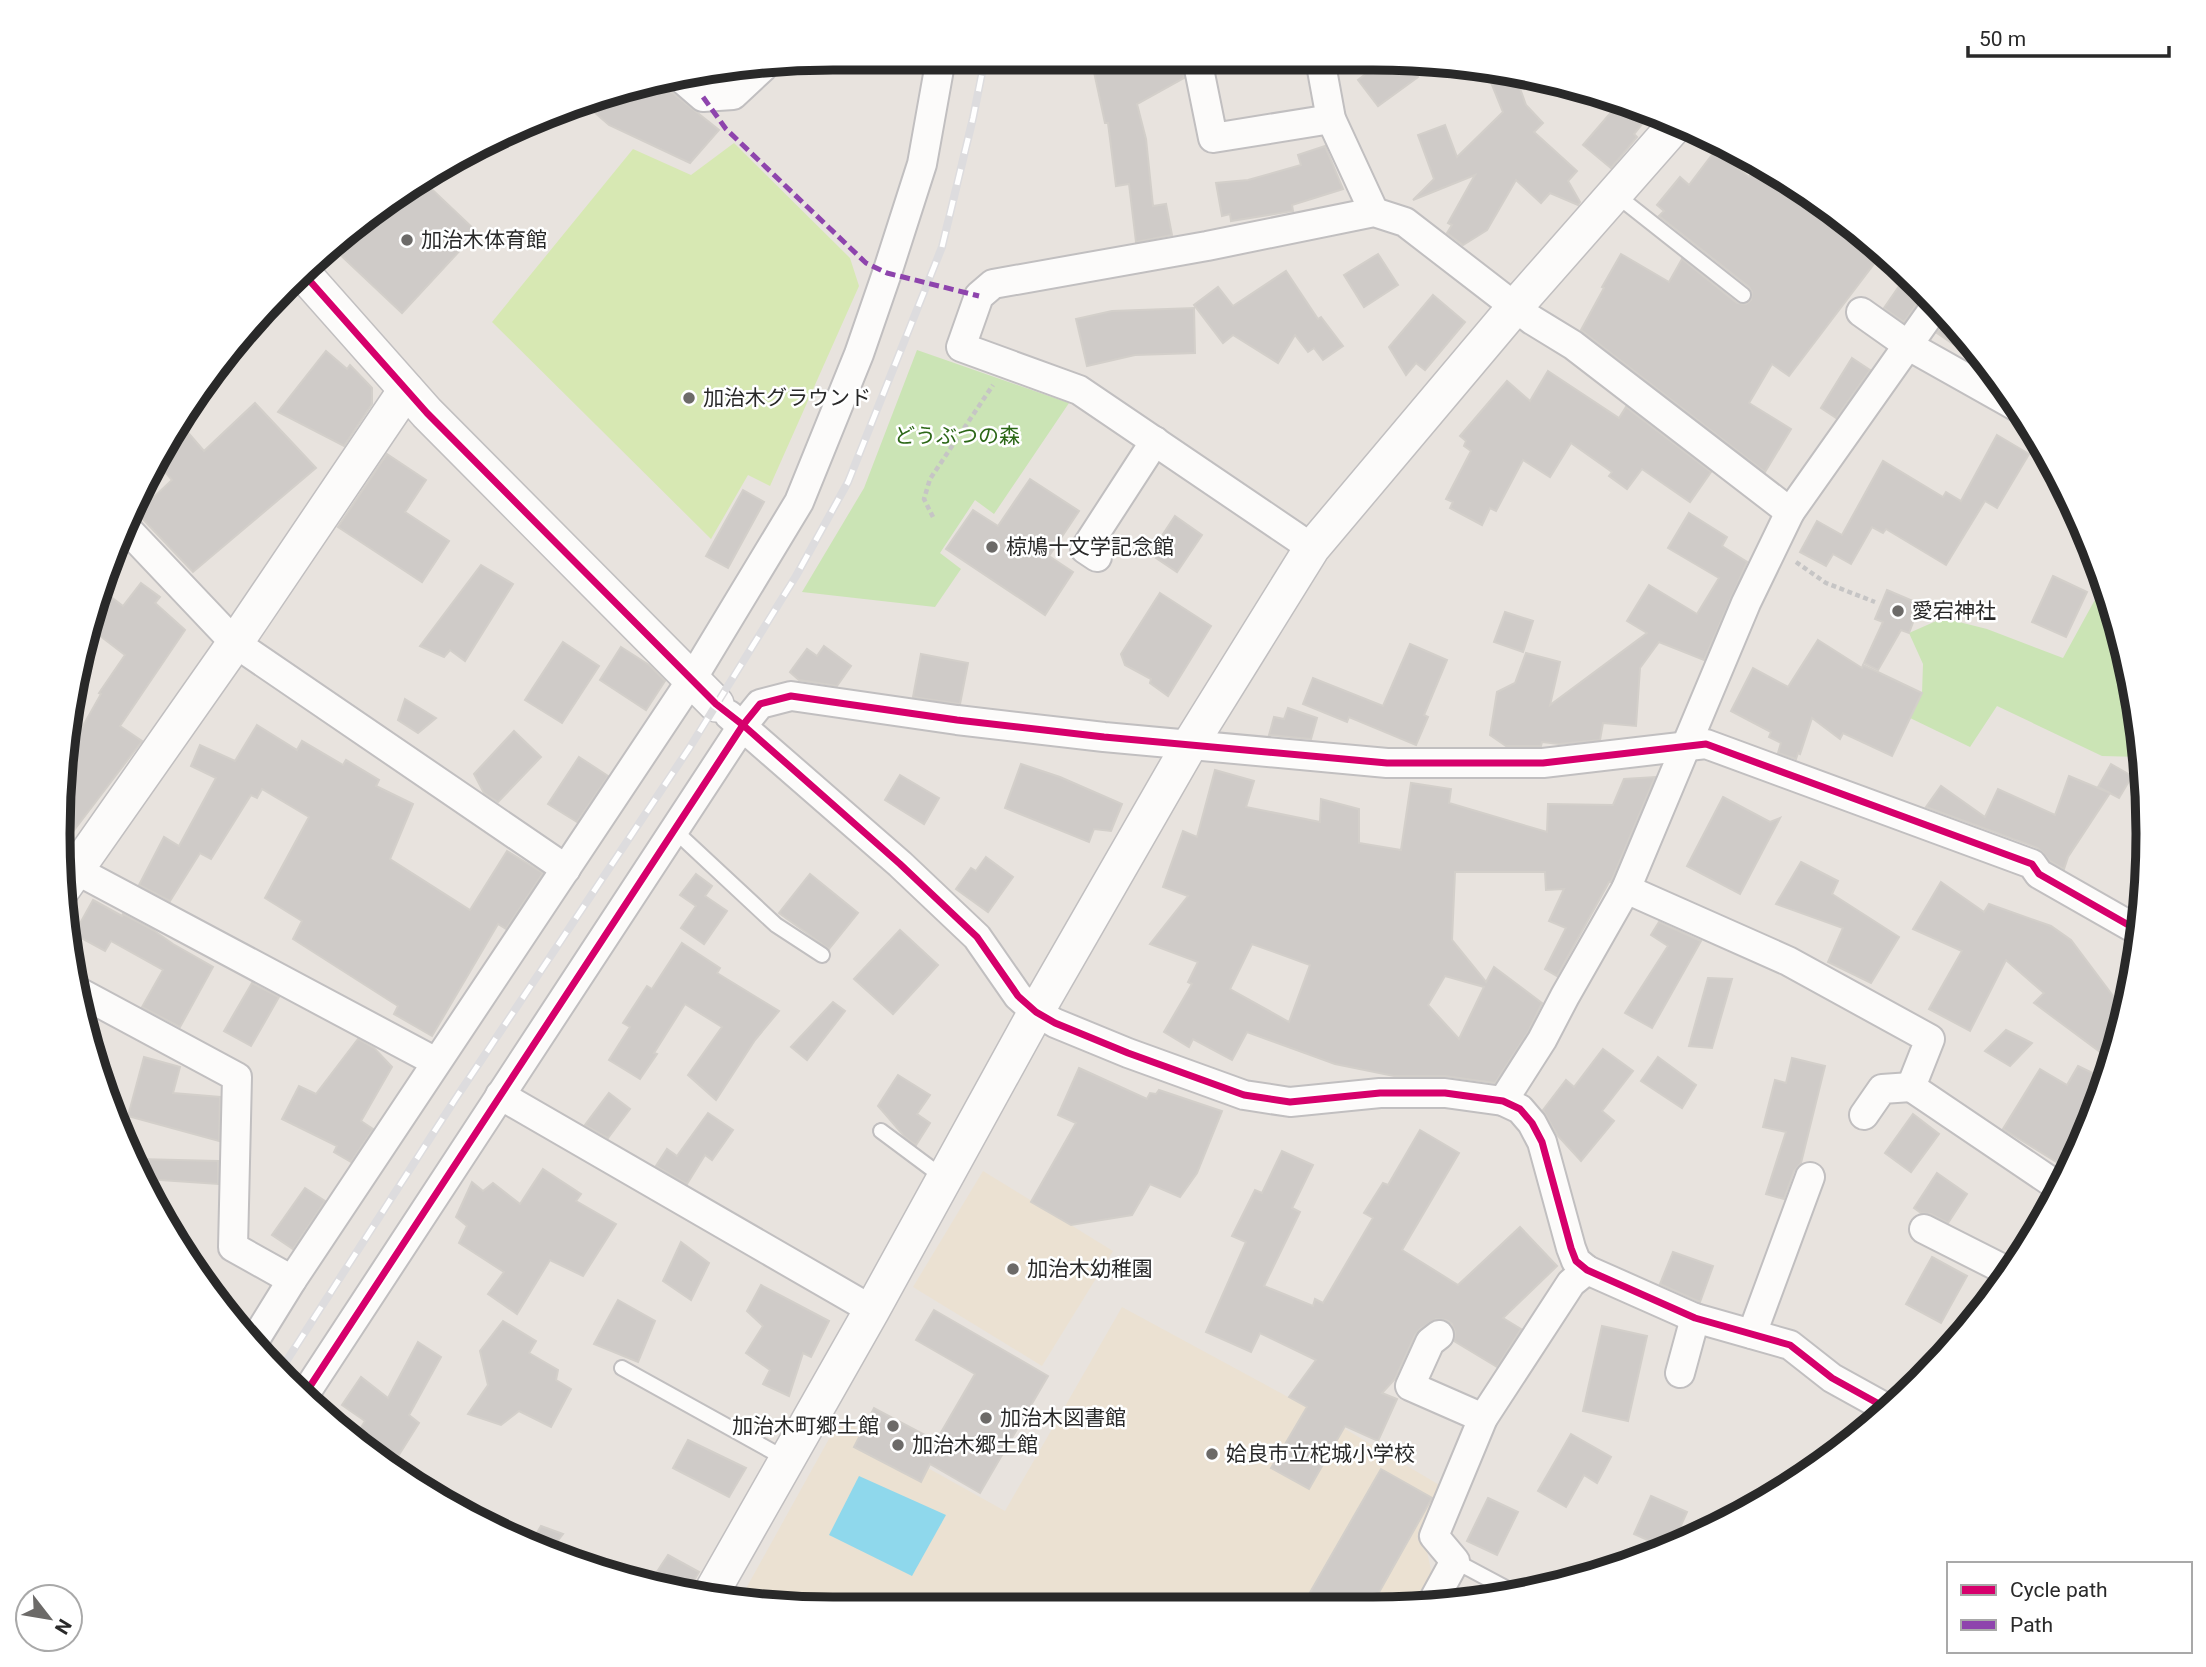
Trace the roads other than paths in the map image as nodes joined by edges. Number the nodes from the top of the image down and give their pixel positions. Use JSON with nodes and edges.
{"nodes":[{"id":1,"x":940,"y":70,"type":"edge"},
{"id":2,"x":1199,"y":70,"type":"edge"},
{"id":3,"x":1322,"y":70,"type":"edge"},
{"id":4,"x":754,"y":75,"type":"edge"},
{"id":5,"x":688,"y":84,"type":"edge"},
{"id":6,"x":1331,"y":119,"type":"junction"},
{"id":7,"x":1670,"y":131,"type":"edge"},
{"id":8,"x":1615,"y":194,"type":"junction"},
{"id":9,"x":1374,"y":212,"type":"junction"},
{"id":10,"x":309,"y":280,"type":"edge"},
{"id":11,"x":1743,"y":295,"type":"dead end"},
{"id":12,"x":1515,"y":307,"type":"junction"},
{"id":13,"x":1861,"y":312,"type":"dead end"},
{"id":14,"x":1931,"y":313,"type":"edge"},
{"id":15,"x":1909,"y":346,"type":"junction"},
{"id":16,"x":406,"y":390,"type":"junction"},
{"id":17,"x":1997,"y":396,"type":"edge"},
{"id":18,"x":1155,"y":441,"type":"junction"},
{"id":19,"x":1790,"y":512,"type":"junction"},
{"id":20,"x":131,"y":534,"type":"edge"},
{"id":21,"x":1312,"y":548,"type":"junction"},
{"id":22,"x":1097,"y":557,"type":"dead end"},
{"id":23,"x":235,"y":643,"type":"junction"},
{"id":24,"x":692,"y":679,"type":"junction"},
{"id":25,"x":729,"y":715,"type":"junction"},
{"id":26,"x":1189,"y":746,"type":"junction"},
{"id":27,"x":1684,"y":747,"type":"junction"},
{"id":28,"x":674,"y":831,"type":"junction"},
{"id":29,"x":71,"y":868,"type":"edge"},
{"id":30,"x":566,"y":869,"type":"junction"},
{"id":31,"x":72,"y":876,"type":"edge"},
{"id":32,"x":1626,"y":889,"type":"junction"},
{"id":33,"x":2130,"y":926,"type":"edge"},
{"id":34,"x":822,"y":955,"type":"dead end"},
{"id":35,"x":88,"y":997,"type":"edge"},
{"id":36,"x":1036,"y":1012,"type":"junction"},
{"id":37,"x":436,"y":1062,"type":"junction"},
{"id":38,"x":1911,"y":1087,"type":"junction"},
{"id":39,"x":500,"y":1095,"type":"junction"},
{"id":40,"x":1503,"y":1101,"type":"junction"},
{"id":41,"x":1864,"y":1115,"type":"dead end"},
{"id":42,"x":881,"y":1131,"type":"dead end"},
{"id":43,"x":1810,"y":1177,"type":"dead end"},
{"id":44,"x":944,"y":1178,"type":"junction"},
{"id":45,"x":2051,"y":1182,"type":"edge"},
{"id":46,"x":1924,"y":1229,"type":"dead end"},
{"id":47,"x":2000,"y":1267,"type":"edge"},
{"id":48,"x":1587,"y":1270,"type":"junction"},
{"id":49,"x":292,"y":1280,"type":"junction"},
{"id":50,"x":872,"y":1310,"type":"junction"},
{"id":51,"x":1695,"y":1318,"type":"junction"},
{"id":52,"x":1752,"y":1334,"type":"junction"},
{"id":53,"x":258,"y":1335,"type":"edge"},
{"id":54,"x":1439,"y":1335,"type":"dead end"},
{"id":55,"x":622,"y":1368,"type":"dead end"},
{"id":56,"x":1681,"y":1373,"type":"dead end"},
{"id":57,"x":309,"y":1387,"type":"edge"},
{"id":58,"x":1880,"y":1404,"type":"edge"},
{"id":59,"x":1483,"y":1418,"type":"junction"},
{"id":60,"x":787,"y":1459,"type":"junction"},
{"id":61,"x":1455,"y":1561,"type":"junction"},
{"id":62,"x":1501,"y":1585,"type":"edge"},
{"id":63,"x":715,"y":1587,"type":"edge"},
{"id":64,"x":1437,"y":1593,"type":"edge"}],
"edges":[{"from":1,"to":24,"type":"street"},
{"from":2,"to":6,"type":"street"},
{"from":3,"to":6,"type":"street"},
{"from":4,"to":5,"type":"street"},
{"from":6,"to":9,"type":"street"},
{"from":7,"to":8,"type":"street"},
{"from":8,"to":11,"type":"lane"},
{"from":8,"to":12,"type":"street"},
{"from":9,"to":12,"type":"street"},
{"from":9,"to":18,"type":"street"},
{"from":10,"to":16,"type":"street"},
{"from":12,"to":19,"type":"street"},
{"from":12,"to":21,"type":"street"},
{"from":13,"to":15,"type":"street"},
{"from":14,"to":15,"type":"street"},
{"from":15,"to":17,"type":"street"},
{"from":15,"to":19,"type":"street"},
{"from":16,"to":23,"type":"street"},
{"from":16,"to":24,"type":"street"},
{"from":18,"to":21,"type":"street"},
{"from":18,"to":22,"type":"street"},
{"from":19,"to":27,"type":"street"},
{"from":20,"to":23,"type":"street"},
{"from":21,"to":26,"type":"street"},
{"from":23,"to":29,"type":"street"},
{"from":23,"to":30,"type":"street"},
{"from":24,"to":25,"type":"street"},
{"from":24,"to":30,"type":"street"},
{"from":25,"to":26,"type":"street"},
{"from":25,"to":28,"type":"street"},
{"from":25,"to":36,"type":"street"},
{"from":26,"to":27,"type":"street"},
{"from":26,"to":36,"type":"street"},
{"from":27,"to":32,"type":"street"},
{"from":27,"to":33,"type":"street"},
{"from":28,"to":34,"type":"lane"},
{"from":28,"to":39,"type":"street"},
{"from":30,"to":37,"type":"street"},
{"from":31,"to":37,"type":"street"},
{"from":32,"to":38,"type":"street"},
{"from":32,"to":40,"type":"street"},
{"from":35,"to":49,"type":"street"},
{"from":36,"to":40,"type":"street"},
{"from":36,"to":44,"type":"street"},
{"from":37,"to":49,"type":"street"},
{"from":38,"to":41,"type":"street"},
{"from":38,"to":45,"type":"street"},
{"from":39,"to":50,"type":"street"},
{"from":39,"to":57,"type":"street"},
{"from":40,"to":48,"type":"street"},
{"from":42,"to":44,"type":"lane"},
{"from":43,"to":52,"type":"street"},
{"from":44,"to":50,"type":"street"},
{"from":46,"to":47,"type":"street"},
{"from":48,"to":51,"type":"street"},
{"from":48,"to":59,"type":"street"},
{"from":49,"to":53,"type":"street"},
{"from":50,"to":60,"type":"street"},
{"from":51,"to":52,"type":"street"},
{"from":51,"to":56,"type":"street"},
{"from":52,"to":58,"type":"street"},
{"from":54,"to":59,"type":"street"},
{"from":55,"to":60,"type":"lane"},
{"from":59,"to":61,"type":"street"},
{"from":60,"to":63,"type":"street"},
{"from":61,"to":62,"type":"lane"},
{"from":61,"to":64,"type":"street"}]}
